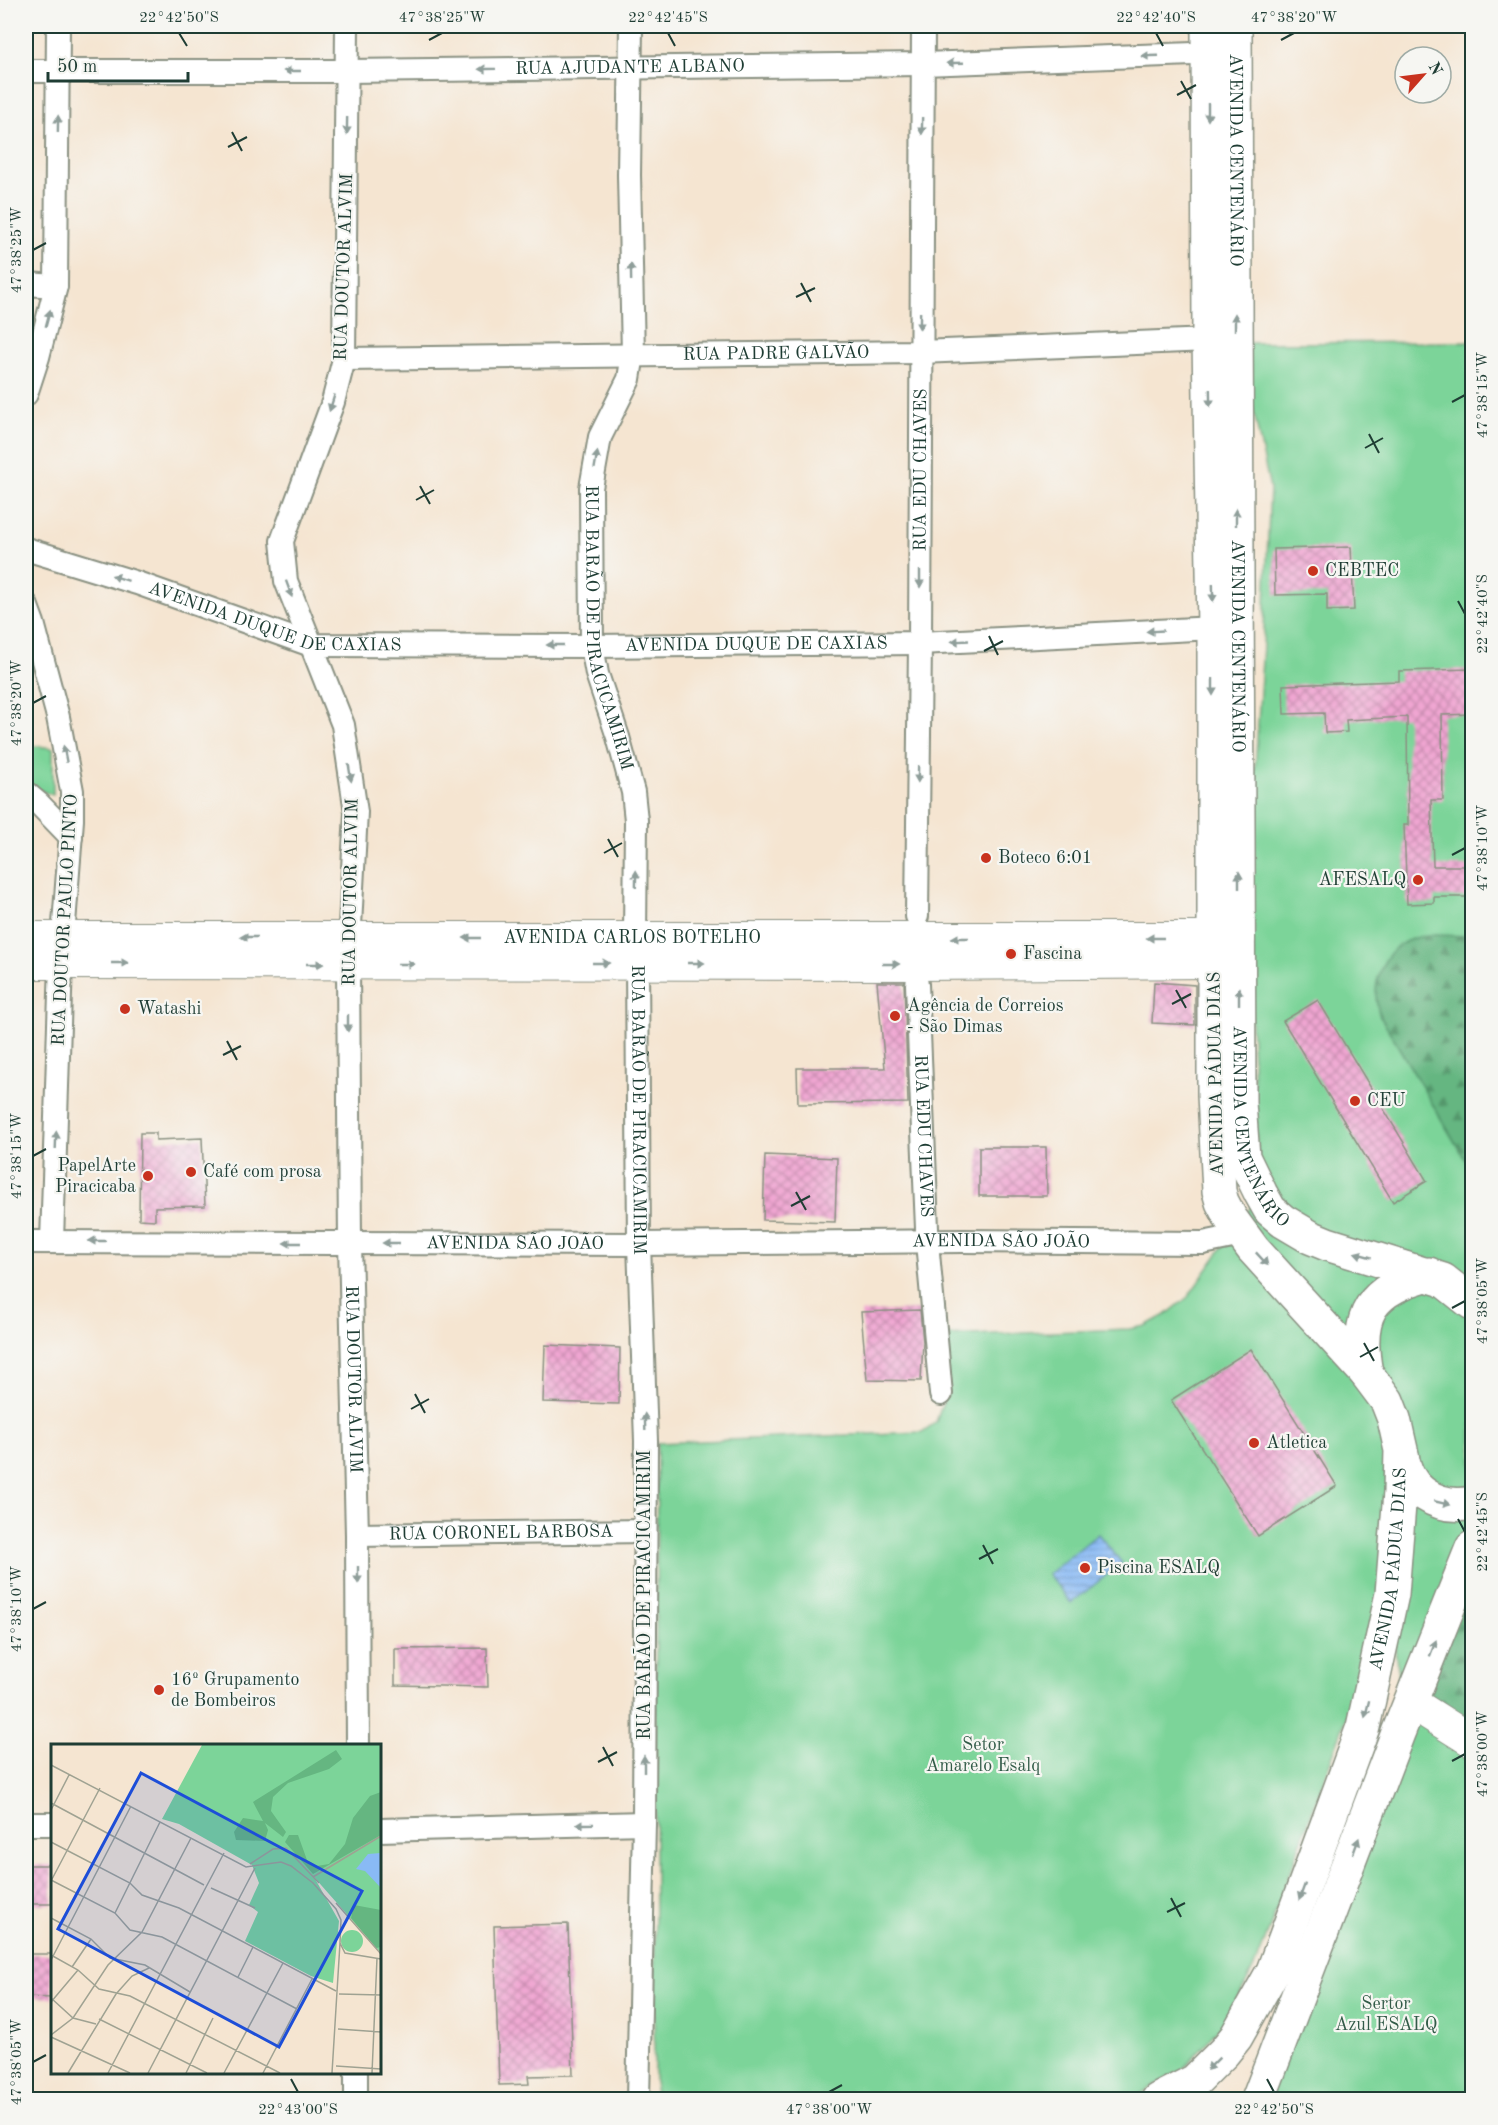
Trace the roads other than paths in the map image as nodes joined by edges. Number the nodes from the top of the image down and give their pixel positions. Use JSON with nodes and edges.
{"nodes":[{"id":1,"x":58,"y":26,"type":"edge"},
{"id":2,"x":347,"y":26,"type":"edge"},
{"id":3,"x":631,"y":26,"type":"edge"},
{"id":4,"x":922,"y":26,"type":"edge"},
{"id":5,"x":1222,"y":39,"type":"edge"},
{"id":6,"x":923,"y":64,"type":"junction"},
{"id":7,"x":632,"y":68,"type":"junction"},
{"id":8,"x":26,"y":71,"type":"edge"},
{"id":9,"x":347,"y":71,"type":"junction"},
{"id":10,"x":59,"y":72,"type":"junction"},
{"id":11,"x":26,"y":284,"type":"edge"},
{"id":12,"x":56,"y":286,"type":"junction"},
{"id":13,"x":1209,"y":340,"type":"junction"},
{"id":14,"x":920,"y":352,"type":"junction"},
{"id":15,"x":633,"y":354,"type":"junction"},
{"id":16,"x":344,"y":360,"type":"junction"},
{"id":17,"x":26,"y":394,"type":"edge"},
{"id":18,"x":26,"y":549,"type":"edge"},
{"id":19,"x":26,"y":604,"type":"edge"},
{"id":20,"x":1214,"y":628,"type":"junction"},
{"id":21,"x":920,"y":643,"type":"junction"},
{"id":22,"x":311,"y":645,"type":"junction"},
{"id":23,"x":592,"y":645,"type":"junction"},
{"id":24,"x":26,"y":793,"type":"edge"},
{"id":25,"x":71,"y":837,"type":"junction"},
{"id":26,"x":917,"y":916,"type":"dead end"},
{"id":27,"x":26,"y":938,"type":"edge"},
{"id":28,"x":1222,"y":946,"type":"junction"},
{"id":29,"x":63,"y":950,"type":"junction"},
{"id":30,"x":349,"y":951,"type":"junction"},
{"id":31,"x":636,"y":951,"type":"junction"},
{"id":32,"x":26,"y":963,"type":"edge"},
{"id":33,"x":917,"y":984,"type":"dead end"},
{"id":34,"x":1222,"y":1202,"type":"junction"},
{"id":35,"x":1242,"y":1235,"type":"junction"},
{"id":36,"x":52,"y":1241,"type":"junction"},
{"id":37,"x":1186,"y":1241,"type":"junction"},
{"id":38,"x":26,"y":1242,"type":"edge"},
{"id":39,"x":350,"y":1243,"type":"junction"},
{"id":40,"x":928,"y":1243,"type":"junction"},
{"id":41,"x":639,"y":1244,"type":"junction"},
{"id":42,"x":1429,"y":1274,"type":"junction"},
{"id":43,"x":1473,"y":1303,"type":"edge"},
{"id":44,"x":1366,"y":1373,"type":"junction"},
{"id":45,"x":941,"y":1394,"type":"dead end"},
{"id":46,"x":1401,"y":1450,"type":"junction"},
{"id":47,"x":1473,"y":1503,"type":"edge"},
{"id":48,"x":645,"y":1531,"type":"junction"},
{"id":49,"x":357,"y":1535,"type":"junction"},
{"id":50,"x":1473,"y":1548,"type":"edge"},
{"id":51,"x":1380,"y":1652,"type":"junction"},
{"id":52,"x":1412,"y":1703,"type":"junction"},
{"id":53,"x":1473,"y":1741,"type":"edge"},
{"id":54,"x":358,"y":1744,"type":"edge"},
{"id":55,"x":644,"y":1823,"type":"junction"},
{"id":56,"x":26,"y":1824,"type":"edge"},
{"id":57,"x":51,"y":1824,"type":"edge"},
{"id":58,"x":381,"y":1830,"type":"edge"},
{"id":59,"x":1328,"y":1921,"type":"junction"},
{"id":60,"x":356,"y":2074,"type":"edge"},
{"id":61,"x":356,"y":2100,"type":"edge"},
{"id":62,"x":638,"y":2100,"type":"edge"},
{"id":63,"x":1158,"y":2100,"type":"edge"},
{"id":64,"x":1244,"y":2100,"type":"edge"},
{"id":65,"x":1258,"y":2100,"type":"edge"}],
"edges":[{"from":1,"to":10,"type":"street"},
{"from":2,"to":9,"type":"street","name":"RUA DOUTOR ALVIM"},
{"from":3,"to":7,"type":"street","name":"RUA BARÃO DE PIRACICAMIRIM"},
{"from":4,"to":6,"type":"street","name":"RUA EDU CHAVES"},
{"from":5,"to":6,"type":"street","name":"RUA AJUDANTE ALBANO","one_way":true},
{"from":5,"to":13,"type":"highway","name":"AVENIDA CENTENÁRIO","one_way":true},
{"from":28,"to":5,"type":"highway","name":"AVENIDA CENTENÁRIO","one_way":true},
{"from":6,"to":7,"type":"street","name":"RUA AJUDANTE ALBANO"},
{"from":6,"to":14,"type":"street","name":"RUA EDU CHAVES","one_way":true},
{"from":7,"to":9,"type":"street","name":"RUA AJUDANTE ALBANO","one_way":true},
{"from":15,"to":7,"type":"street","name":"RUA BARÃO DE PIRACICAMIRIM","one_way":true},
{"from":8,"to":10,"type":"street","name":"RUA AJUDANTE ALBANO"},
{"from":9,"to":10,"type":"street","name":"RUA AJUDANTE ALBANO","one_way":true},
{"from":9,"to":16,"type":"street","name":"RUA DOUTOR ALVIM","one_way":true},
{"from":12,"to":10,"type":"street","one_way":true},
{"from":11,"to":12,"type":"street"},
{"from":17,"to":12,"type":"street","one_way":true},
{"from":13,"to":14,"type":"street","name":"RUA PADRE GALVÃO"},
{"from":13,"to":20,"type":"highway","name":"AVENIDA CENTENÁRIO","one_way":true},
{"from":14,"to":15,"type":"street","name":"RUA PADRE GALVÃO"},
{"from":14,"to":21,"type":"street","name":"RUA EDU CHAVES","one_way":true},
{"from":15,"to":16,"type":"street","name":"RUA PADRE GALVÃO"},
{"from":23,"to":15,"type":"street","name":"RUA BARÃO DE PIRACICAMIRIM","one_way":true},
{"from":16,"to":22,"type":"street","name":"RUA DOUTOR ALVIM","one_way":true},
{"from":22,"to":18,"type":"street","name":"AVENIDA DUQUE DE CAXIAS","one_way":true},
{"from":25,"to":19,"type":"street","name":"RUA DOUTOR PAULO PINTO","one_way":true},
{"from":20,"to":21,"type":"street","name":"AVENIDA DUQUE DE CAXIAS","one_way":true},
{"from":20,"to":28,"type":"highway","name":"AVENIDA CENTENÁRIO","one_way":true},
{"from":21,"to":23,"type":"street","name":"AVENIDA DUQUE DE CAXIAS"},
{"from":21,"to":26,"type":"street","name":"RUA EDU CHAVES","one_way":true},
{"from":23,"to":22,"type":"street","name":"AVENIDA DUQUE DE CAXIAS","one_way":true},
{"from":22,"to":30,"type":"street","name":"RUA DOUTOR ALVIM","one_way":true},
{"from":31,"to":23,"type":"street","name":"RUA BARÃO DE PIRACICAMIRIM","one_way":true},
{"from":24,"to":25,"type":"street"},
{"from":25,"to":29,"type":"street","name":"RUA DOUTOR PAULO PINTO"},
{"from":27,"to":29,"type":"main road","name":"AVENIDA CARLOS BOTELHO"},
{"from":28,"to":31,"type":"main road","name":"AVENIDA CARLOS BOTELHO"},
{"from":28,"to":34,"type":"highway","name":"AVENIDA PÁDUA DIAS"},
{"from":42,"to":28,"type":"highway","name":"AVENIDA CENTENÁRIO","one_way":true},
{"from":29,"to":30,"type":"main road","name":"AVENIDA CARLOS BOTELHO"},
{"from":29,"to":32,"type":"main road","name":"AVENIDA CARLOS BOTELHO"},
{"from":36,"to":29,"type":"street","name":"RUA DOUTOR PAULO PINTO","one_way":true},
{"from":30,"to":31,"type":"main road","name":"AVENIDA CARLOS BOTELHO"},
{"from":30,"to":39,"type":"street","name":"RUA DOUTOR ALVIM","one_way":true},
{"from":31,"to":41,"type":"street","name":"RUA BARÃO DE PIRACICAMIRIM"},
{"from":33,"to":40,"type":"street","name":"RUA EDU CHAVES"},
{"from":34,"to":35,"type":"highway","name":"AVENIDA PÁDUA DIAS"},
{"from":34,"to":37,"type":"street","name":"AVENIDA SÃO JOÃO"},
{"from":35,"to":37,"type":"street","name":"AVENIDA SÃO JOÃO"},
{"from":35,"to":44,"type":"highway","name":"AVENIDA PÁDUA DIAS","one_way":true},
{"from":36,"to":38,"type":"street","name":"AVENIDA SÃO JOÃO"},
{"from":39,"to":36,"type":"street","name":"AVENIDA SÃO JOÃO","one_way":true},
{"from":37,"to":40,"type":"street","name":"AVENIDA SÃO JOÃO"},
{"from":41,"to":39,"type":"street","name":"AVENIDA SÃO JOÃO","one_way":true},
{"from":39,"to":49,"type":"street","name":"RUA DOUTOR ALVIM"},
{"from":40,"to":41,"type":"street","name":"AVENIDA SÃO JOÃO"},
{"from":40,"to":45,"type":"street","name":"RUA EDU CHAVES"},
{"from":48,"to":41,"type":"street","name":"RUA BARÃO DE PIRACICAMIRIM","one_way":true},
{"from":42,"to":43,"type":"highway"},
{"from":42,"to":44,"type":"highway"},
{"from":44,"to":46,"type":"highway","name":"AVENIDA PÁDUA DIAS"},
{"from":46,"to":47,"type":"highway","one_way":true},
{"from":46,"to":51,"type":"highway","name":"AVENIDA PÁDUA DIAS"},
{"from":48,"to":49,"type":"street","name":"RUA CORONEL BARBOSA"},
{"from":55,"to":48,"type":"street","name":"RUA BARÃO DE PIRACICAMIRIM","one_way":true},
{"from":49,"to":54,"type":"street","name":"RUA DOUTOR ALVIM","one_way":true},
{"from":52,"to":50,"type":"highway","one_way":true},
{"from":51,"to":52,"type":"highway"},
{"from":51,"to":63,"type":"highway","name":"AVENIDA PÁDUA DIAS","one_way":true},
{"from":52,"to":53,"type":"main road"},
{"from":59,"to":52,"type":"highway","one_way":true},
{"from":55,"to":58,"type":"street","one_way":true},
{"from":55,"to":62,"type":"street","name":"RUA BARÃO DE PIRACICAMIRIM"},
{"from":56,"to":57,"type":"street"},
{"from":59,"to":64,"type":"highway"},
{"from":59,"to":65,"type":"highway"},
{"from":60,"to":61,"type":"street"}]}
